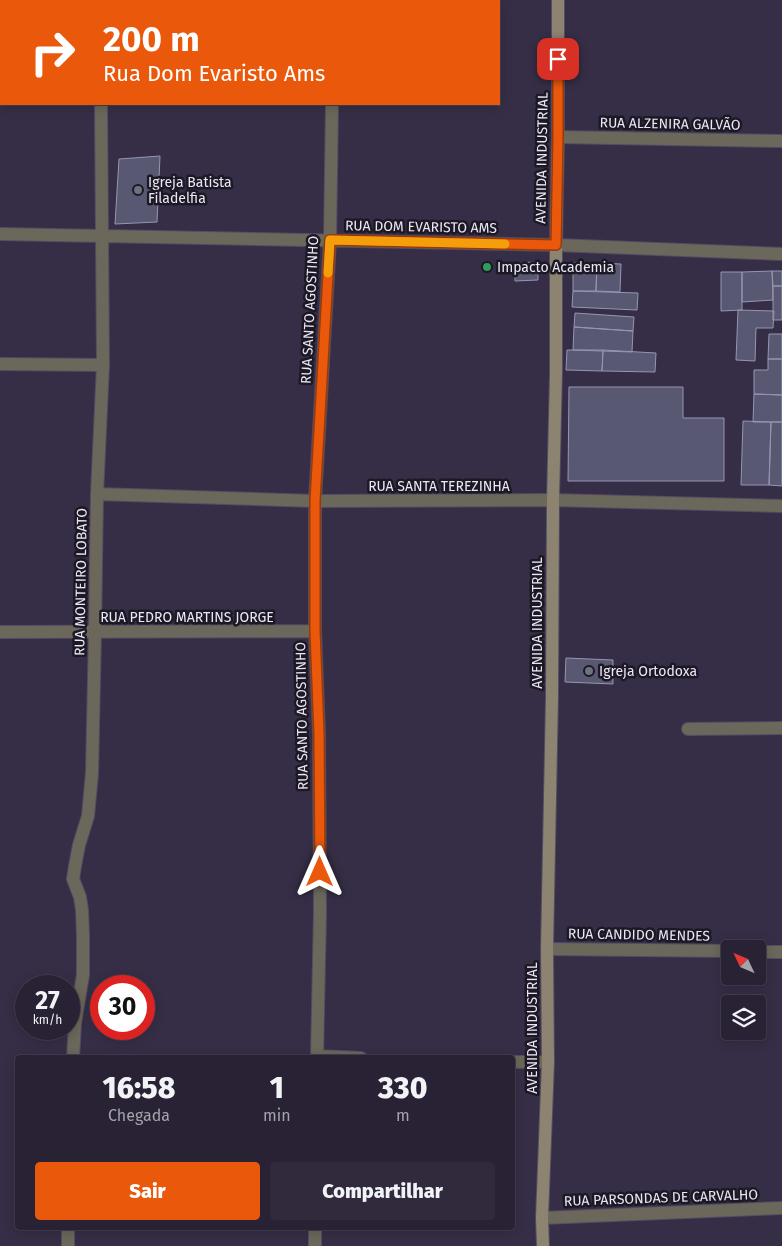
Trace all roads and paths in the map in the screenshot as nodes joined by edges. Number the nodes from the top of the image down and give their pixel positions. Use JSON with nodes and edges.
{"nodes":[{"id":1,"x":558,"y":0,"type":"edge"},
{"id":2,"x":101,"y":105,"type":"edge"},
{"id":3,"x":332,"y":105,"type":"edge"},
{"id":4,"x":558,"y":137,"type":"junction"},
{"id":5,"x":782,"y":140,"type":"edge"},
{"id":6,"x":0,"y":234,"type":"edge"},
{"id":7,"x":102,"y":236,"type":"junction"},
{"id":8,"x":330,"y":240,"type":"junction"},
{"id":9,"x":556,"y":245,"type":"junction"},
{"id":10,"x":782,"y":254,"type":"edge"},
{"id":11,"x":0,"y":364,"type":"edge"},
{"id":12,"x":103,"y":366,"type":"junction"},
{"id":13,"x":96,"y":494,"type":"junction"},
{"id":14,"x":552,"y":500,"type":"junction"},
{"id":15,"x":315,"y":501,"type":"junction"},
{"id":16,"x":782,"y":506,"type":"edge"},
{"id":17,"x":315,"y":631,"type":"junction"},
{"id":18,"x":0,"y":632,"type":"edge"},
{"id":19,"x":95,"y":632,"type":"junction"},
{"id":20,"x":782,"y":728,"type":"edge"},
{"id":21,"x":688,"y":729,"type":"dead end"},
{"id":22,"x":546,"y":948,"type":"junction"},
{"id":23,"x":721,"y":951,"type":"edge"},
{"id":24,"x":766,"y":952,"type":"edge"},
{"id":25,"x":782,"y":952,"type":"edge"},
{"id":26,"x":73,"y":1055,"type":"edge"},
{"id":27,"x":317,"y":1055,"type":"edge"},
{"id":28,"x":515,"y":1062,"type":"edge"},
{"id":29,"x":548,"y":1062,"type":"junction"},
{"id":30,"x":782,"y":1208,"type":"edge"},
{"id":31,"x":542,"y":1218,"type":"junction"},
{"id":32,"x":68,"y":1230,"type":"edge"},
{"id":33,"x":316,"y":1230,"type":"edge"},
{"id":34,"x":68,"y":1246,"type":"edge"},
{"id":35,"x":315,"y":1246,"type":"edge"},
{"id":36,"x":543,"y":1246,"type":"edge"}],
"edges":[{"from":1,"to":4,"type":"street","name":"AVENIDA INDUSTRIAL"},
{"from":2,"to":7,"type":"street","name":"RUA MONTEIRO LOBATO"},
{"from":3,"to":8,"type":"street","name":"RUA SANTO AGOSTINHO"},
{"from":4,"to":5,"type":"street","name":"RUA ALZENIRA GALVÃO"},
{"from":4,"to":9,"type":"street","name":"AVENIDA INDUSTRIAL"},
{"from":6,"to":7,"type":"street","name":"RUA DOM EVARISTO AMS"},
{"from":7,"to":8,"type":"street","name":"RUA DOM EVARISTO AMS"},
{"from":7,"to":12,"type":"street","name":"RUA MONTEIRO LOBATO"},
{"from":8,"to":9,"type":"street","name":"RUA DOM EVARISTO AMS"},
{"from":8,"to":15,"type":"street","name":"RUA SANTO AGOSTINHO"},
{"from":9,"to":10,"type":"street","name":"RUA DOM EVARISTO AMS"},
{"from":9,"to":14,"type":"street","name":"AVENIDA INDUSTRIAL"},
{"from":11,"to":12,"type":"street"},
{"from":12,"to":13,"type":"street","name":"RUA MONTEIRO LOBATO"},
{"from":13,"to":15,"type":"street","name":"RUA SANTA TEREZINHA"},
{"from":13,"to":19,"type":"street","name":"RUA MONTEIRO LOBATO"},
{"from":14,"to":15,"type":"street","name":"RUA SANTA TEREZINHA"},
{"from":14,"to":16,"type":"street","name":"RUA SANTA TEREZINHA"},
{"from":14,"to":22,"type":"street","name":"AVENIDA INDUSTRIAL"},
{"from":15,"to":17,"type":"street","name":"RUA SANTO AGOSTINHO"},
{"from":17,"to":19,"type":"street","name":"RUA PEDRO MARTINS JORGE"},
{"from":17,"to":27,"type":"street","name":"RUA SANTO AGOSTINHO"},
{"from":18,"to":19,"type":"street","name":"RUA PEDRO MARTINS JORGE"},
{"from":19,"to":26,"type":"street","name":"RUA MONTEIRO LOBATO"},
{"from":20,"to":21,"type":"street"},
{"from":22,"to":23,"type":"street","name":"RUA CANDIDO MENDES"},
{"from":22,"to":29,"type":"street","name":"AVENIDA INDUSTRIAL"},
{"from":24,"to":25,"type":"street"},
{"from":28,"to":29,"type":"street"},
{"from":29,"to":31,"type":"street","name":"AVENIDA INDUSTRIAL"},
{"from":30,"to":31,"type":"street","name":"RUA PARSONDAS DE CARVALHO"},
{"from":31,"to":36,"type":"street","name":"AVENIDA INDUSTRIAL"},
{"from":32,"to":34,"type":"street"},
{"from":33,"to":35,"type":"street"}]}
